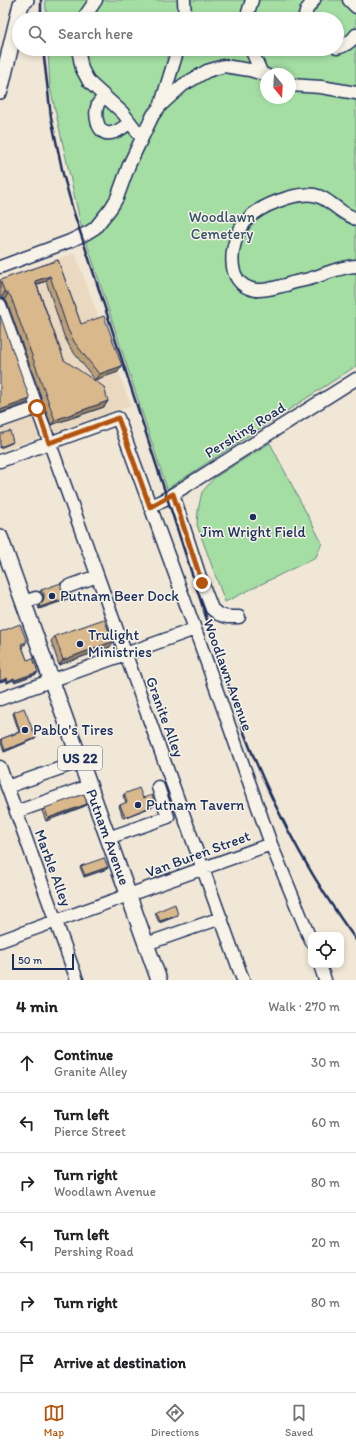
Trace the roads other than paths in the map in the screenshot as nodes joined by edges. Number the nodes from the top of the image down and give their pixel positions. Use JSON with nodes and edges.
{"nodes":[{"id":1,"x":26,"y":0,"type":"edge"},
{"id":2,"x":96,"y":0,"type":"edge"},
{"id":3,"x":184,"y":0,"type":"edge"},
{"id":4,"x":252,"y":0,"type":"edge"},
{"id":5,"x":314,"y":0,"type":"edge"},
{"id":6,"x":349,"y":0,"type":"edge"},
{"id":7,"x":356,"y":7,"type":"edge"},
{"id":8,"x":19,"y":12,"type":"edge"},
{"id":9,"x":88,"y":12,"type":"edge"},
{"id":10,"x":185,"y":12,"type":"edge"},
{"id":11,"x":248,"y":12,"type":"edge"},
{"id":12,"x":306,"y":12,"type":"edge"},
{"id":13,"x":356,"y":35,"type":"edge"},
{"id":14,"x":12,"y":41,"type":"edge"},
{"id":15,"x":344,"y":46,"type":"edge"},
{"id":16,"x":79,"y":56,"type":"edge"},
{"id":17,"x":176,"y":56,"type":"edge"},
{"id":18,"x":254,"y":56,"type":"edge"},
{"id":19,"x":260,"y":68,"type":"edge"},
{"id":20,"x":260,"y":73,"type":"edge"},
{"id":21,"x":296,"y":85,"type":"edge"},
{"id":22,"x":0,"y":91,"type":"edge"},
{"id":23,"x":356,"y":94,"type":"edge"},
{"id":24,"x":104,"y":96,"type":"junction"},
{"id":25,"x":161,"y":105,"type":"junction"},
{"id":26,"x":130,"y":122,"type":"junction"},
{"id":27,"x":142,"y":138,"type":"junction"},
{"id":28,"x":356,"y":219,"type":"edge"},
{"id":29,"x":356,"y":266,"type":"edge"},
{"id":30,"x":0,"y":267,"type":"edge"},
{"id":31,"x":0,"y":306,"type":"edge"},
{"id":32,"x":355,"y":381,"type":"edge"},
{"id":33,"x":37,"y":408,"type":"junction"},
{"id":34,"x":0,"y":421,"type":"edge"},
{"id":35,"x":49,"y":443,"type":"junction"},
{"id":36,"x":0,"y":461,"type":"edge"},
{"id":37,"x":173,"y":494,"type":"junction"},
{"id":38,"x":150,"y":507,"type":"junction"},
{"id":39,"x":0,"y":537,"type":"edge"},
{"id":40,"x":97,"y":576,"type":"junction"},
{"id":41,"x":67,"y":587,"type":"dead end"},
{"id":42,"x":239,"y":617,"type":"dead end"},
{"id":43,"x":195,"y":629,"type":"junction"},
{"id":44,"x":125,"y":654,"type":"junction"},
{"id":45,"x":52,"y":680,"type":"junction"},
{"id":46,"x":0,"y":699,"type":"edge"},
{"id":47,"x":81,"y":761,"type":"junction"},
{"id":48,"x":0,"y":767,"type":"edge"},
{"id":49,"x":89,"y":786,"type":"junction"},
{"id":50,"x":7,"y":787,"type":"junction"},
{"id":51,"x":158,"y":787,"type":"dead end"},
{"id":52,"x":16,"y":812,"type":"junction"},
{"id":53,"x":108,"y":838,"type":"junction"},
{"id":54,"x":271,"y":844,"type":"junction"},
{"id":55,"x":202,"y":869,"type":"junction"},
{"id":56,"x":129,"y":895,"type":"junction"},
{"id":57,"x":221,"y":918,"type":"junction"},
{"id":58,"x":56,"y":922,"type":"junction"},
{"id":59,"x":308,"y":934,"type":"edge"},
{"id":60,"x":0,"y":941,"type":"edge"},
{"id":61,"x":146,"y":944,"type":"junction"},
{"id":62,"x":321,"y":968,"type":"edge"},
{"id":63,"x":77,"y":980,"type":"edge"},
{"id":64,"x":159,"y":980,"type":"edge"},
{"id":65,"x":243,"y":980,"type":"edge"},
{"id":66,"x":325,"y":980,"type":"edge"}],
"edges":[{"from":1,"to":8,"type":"main road"},
{"from":2,"to":9,"type":"street"},
{"from":3,"to":10,"type":"street"},
{"from":4,"to":11,"type":"street"},
{"from":5,"to":12,"type":"street"},
{"from":6,"to":7,"type":"street"},
{"from":13,"to":15,"type":"street"},
{"from":14,"to":22,"type":"main road"},
{"from":16,"to":24,"type":"street"},
{"from":17,"to":25,"type":"street"},
{"from":18,"to":19,"type":"street"},
{"from":20,"to":25,"type":"street"},
{"from":21,"to":23,"type":"street"},
{"from":24,"to":26,"type":"street"},
{"from":24,"to":26,"type":"street"},
{"from":25,"to":27,"type":"street"},
{"from":26,"to":27,"type":"street"},
{"from":27,"to":30,"type":"street"},
{"from":28,"to":29,"type":"street"},
{"from":31,"to":33,"type":"street","name":"Granite Alley"},
{"from":32,"to":37,"type":"street","name":"Pershing Road"},
{"from":33,"to":34,"type":"street"},
{"from":33,"to":35,"type":"street","name":"Granite Alley"},
{"from":35,"to":36,"type":"street"},
{"from":35,"to":38,"type":"street","name":"Woodlawn Avenue"},
{"from":35,"to":40,"type":"street","name":"Granite Alley"},
{"from":37,"to":38,"type":"street","name":"Pershing Road"},
{"from":37,"to":42,"type":"street"},
{"from":38,"to":43,"type":"street","name":"Woodlawn Avenue"},
{"from":39,"to":45,"type":"main road","name":"Putnam Avenue","number":"US 22"},
{"from":40,"to":41,"type":"street"},
{"from":40,"to":44,"type":"street","name":"Granite Alley"},
{"from":43,"to":44,"type":"street"},
{"from":43,"to":54,"type":"street","name":"Woodlawn Avenue"},
{"from":44,"to":45,"type":"street"},
{"from":44,"to":55,"type":"street","name":"Granite Alley"},
{"from":45,"to":46,"type":"street"},
{"from":45,"to":47,"type":"main road","name":"Putnam Avenue","number":"US 22"},
{"from":47,"to":49,"type":"main road","name":"Putnam Avenue","number":"US 22"},
{"from":47,"to":50,"type":"street"},
{"from":48,"to":50,"type":"street","name":"Marble Alley"},
{"from":49,"to":52,"type":"street"},
{"from":49,"to":53,"type":"main road","name":"Putnam Avenue","number":"US 22"},
{"from":50,"to":52,"type":"street","name":"Marble Alley"},
{"from":51,"to":53,"type":"street"},
{"from":52,"to":58,"type":"street","name":"Marble Alley"},
{"from":53,"to":56,"type":"main road","name":"Putnam Avenue","number":"US 22"},
{"from":54,"to":55,"type":"street","name":"Van Buren Street"},
{"from":54,"to":59,"type":"street","name":"Woodlawn Avenue"},
{"from":55,"to":56,"type":"street","name":"Van Buren Street"},
{"from":55,"to":57,"type":"street","name":"Granite Alley"},
{"from":56,"to":58,"type":"street","name":"Van Buren Street"},
{"from":56,"to":61,"type":"main road","name":"Putnam Avenue","number":"US 22"},
{"from":57,"to":61,"type":"street"},
{"from":57,"to":65,"type":"street","name":"Granite Alley"},
{"from":58,"to":60,"type":"street","name":"Van Buren Street"},
{"from":58,"to":63,"type":"street","name":"Marble Alley"},
{"from":61,"to":64,"type":"main road","name":"Putnam Avenue","number":"US 22"},
{"from":62,"to":66,"type":"street"}]}
